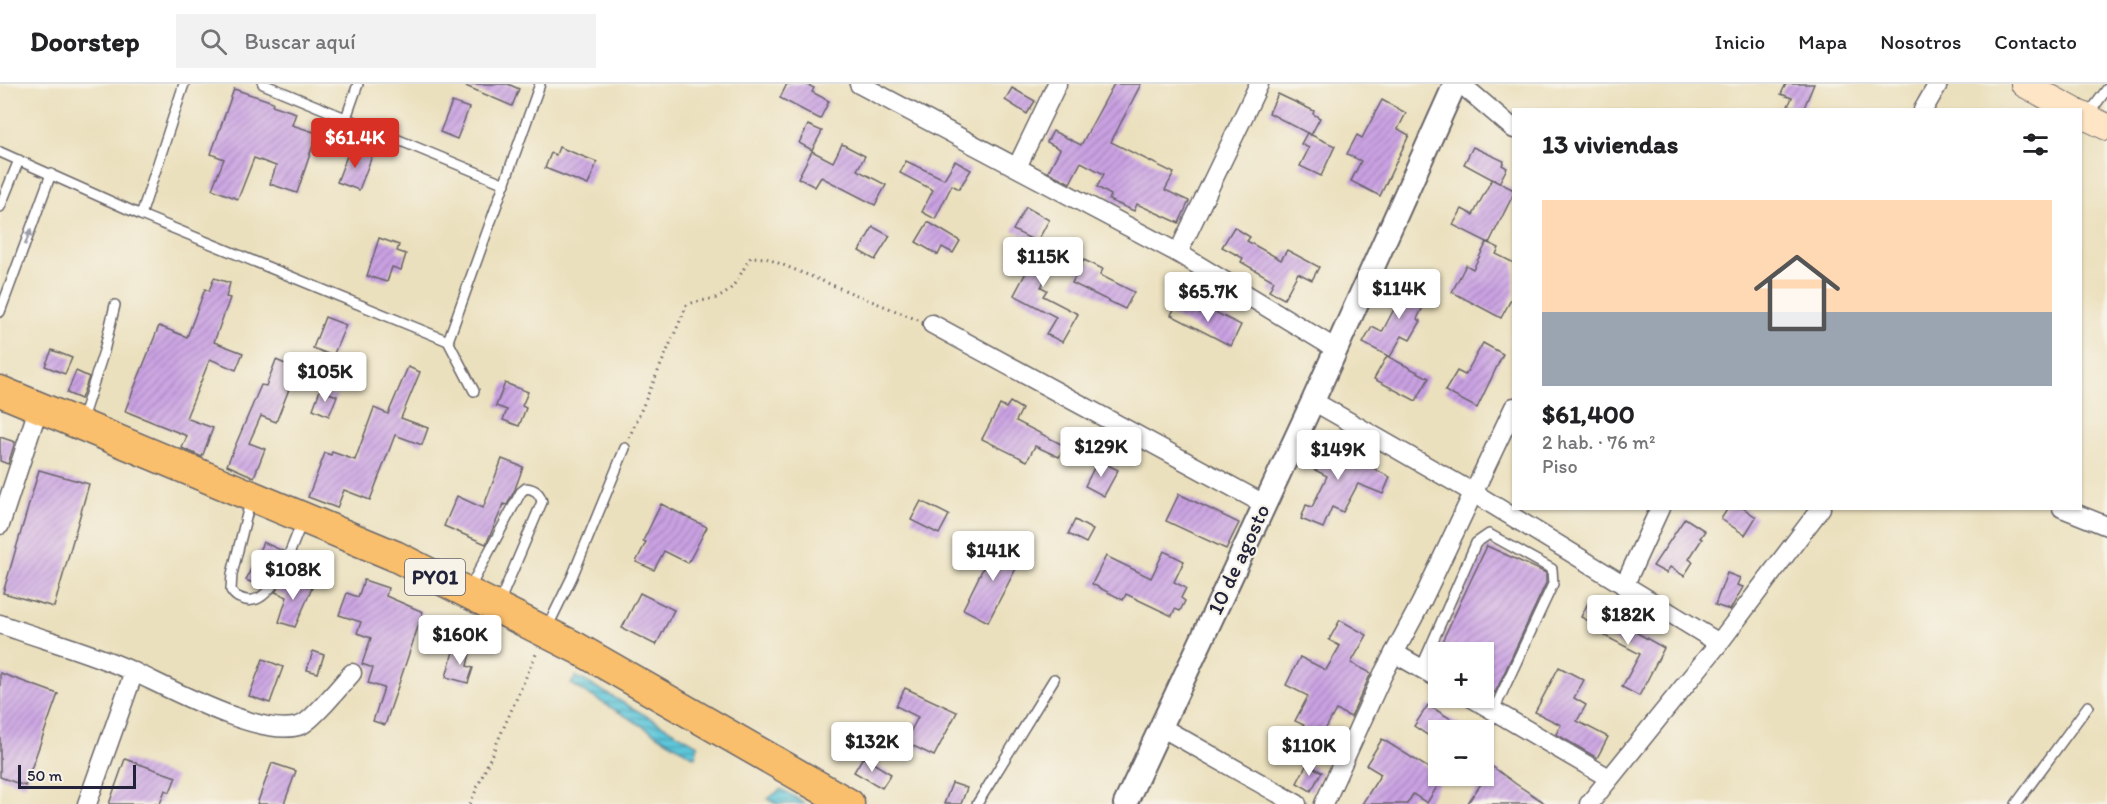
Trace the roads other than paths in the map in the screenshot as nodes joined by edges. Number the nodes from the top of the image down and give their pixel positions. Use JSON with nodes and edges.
{"nodes":[{"id":1,"x":184,"y":84,"type":"edge"},
{"id":2,"x":263,"y":84,"type":"edge"},
{"id":3,"x":358,"y":84,"type":"edge"},
{"id":4,"x":540,"y":84,"type":"edge"},
{"id":5,"x":859,"y":84,"type":"edge"},
{"id":6,"x":1057,"y":84,"type":"edge"},
{"id":7,"x":1260,"y":84,"type":"edge"},
{"id":8,"x":1455,"y":84,"type":"edge"},
{"id":9,"x":1461,"y":84,"type":"edge"},
{"id":10,"x":1938,"y":84,"type":"edge"},
{"id":11,"x":2034,"y":86,"type":"edge"},
{"id":12,"x":2107,"y":89,"type":"edge"},
{"id":13,"x":1924,"y":108,"type":"edge"},
{"id":14,"x":2072,"y":108,"type":"edge"},
{"id":15,"x":2087,"y":117,"type":"edge"},
{"id":16,"x":346,"y":118,"type":"junction"},
{"id":17,"x":1512,"y":127,"type":"edge"},
{"id":18,"x":0,"y":152,"type":"edge"},
{"id":19,"x":19,"y":160,"type":"junction"},
{"id":20,"x":1017,"y":167,"type":"junction"},
{"id":21,"x":51,"y":174,"type":"junction"},
{"id":22,"x":505,"y":184,"type":"junction"},
{"id":23,"x":0,"y":207,"type":"edge"},
{"id":24,"x":141,"y":215,"type":"junction"},
{"id":25,"x":1178,"y":253,"type":"junction"},
{"id":26,"x":115,"y":305,"type":"dead end"},
{"id":27,"x":0,"y":312,"type":"edge"},
{"id":28,"x":932,"y":324,"type":"road end"},
{"id":29,"x":448,"y":341,"type":"junction"},
{"id":30,"x":1336,"y":349,"type":"junction"},
{"id":31,"x":0,"y":391,"type":"edge"},
{"id":32,"x":474,"y":391,"type":"dead end"},
{"id":33,"x":1313,"y":401,"type":"junction"},
{"id":34,"x":39,"y":406,"type":"junction"},
{"id":35,"x":1512,"y":411,"type":"edge"},
{"id":36,"x":80,"y":424,"type":"junction"},
{"id":37,"x":625,"y":448,"type":"road end"},
{"id":38,"x":1472,"y":492,"type":"junction"},
{"id":39,"x":251,"y":496,"type":"junction"},
{"id":40,"x":1264,"y":504,"type":"junction"},
{"id":41,"x":1659,"y":510,"type":"edge"},
{"id":42,"x":1820,"y":510,"type":"edge"},
{"id":43,"x":2067,"y":510,"type":"edge"},
{"id":44,"x":304,"y":518,"type":"junction"},
{"id":45,"x":0,"y":525,"type":"edge"},
{"id":46,"x":2107,"y":526,"type":"edge"},
{"id":47,"x":1624,"y":586,"type":"junction"},
{"id":48,"x":467,"y":593,"type":"junction"},
{"id":49,"x":497,"y":608,"type":"junction"},
{"id":50,"x":0,"y":624,"type":"edge"},
{"id":51,"x":545,"y":633,"type":"junction"},
{"id":52,"x":1719,"y":644,"type":"junction"},
{"id":53,"x":1394,"y":653,"type":"junction"},
{"id":54,"x":1421,"y":668,"type":"junction"},
{"id":55,"x":134,"y":672,"type":"junction"},
{"id":56,"x":1428,"y":672,"type":"edge"},
{"id":57,"x":352,"y":674,"type":"dead end"},
{"id":58,"x":1053,"y":679,"type":"dead end"},
{"id":59,"x":2088,"y":706,"type":"dead end"},
{"id":60,"x":1490,"y":708,"type":"edge"},
{"id":61,"x":1494,"y":710,"type":"junction"},
{"id":62,"x":1161,"y":727,"type":"junction"},
{"id":63,"x":1609,"y":778,"type":"junction"},
{"id":64,"x":1291,"y":802,"type":"edge"},
{"id":65,"x":87,"y":804,"type":"edge"},
{"id":66,"x":849,"y":804,"type":"edge"},
{"id":67,"x":977,"y":804,"type":"edge"},
{"id":68,"x":1125,"y":804,"type":"edge"},
{"id":69,"x":1324,"y":804,"type":"edge"},
{"id":70,"x":1588,"y":804,"type":"edge"},
{"id":71,"x":2016,"y":804,"type":"edge"}],
"edges":[{"from":1,"to":24,"type":"lane"},
{"from":2,"to":16,"type":"lane"},
{"from":3,"to":16,"type":"lane"},
{"from":4,"to":22,"type":"lane"},
{"from":5,"to":20,"type":"street"},
{"from":6,"to":20,"type":"street"},
{"from":7,"to":25,"type":"street"},
{"from":8,"to":30,"type":"street","name":"10 de agosto"},
{"from":9,"to":17,"type":"street"},
{"from":10,"to":13,"type":"street"},
{"from":11,"to":14,"type":"main road"},
{"from":12,"to":15,"type":"lane"},
{"from":16,"to":22,"type":"lane"},
{"from":18,"to":19,"type":"lane"},
{"from":19,"to":21,"type":"lane"},
{"from":19,"to":23,"type":"lane"},
{"from":20,"to":25,"type":"street"},
{"from":21,"to":24,"type":"lane"},
{"from":27,"to":21,"type":"lane","one_way":true},
{"from":22,"to":29,"type":"lane"},
{"from":24,"to":29,"type":"lane"},
{"from":25,"to":30,"type":"street"},
{"from":26,"to":36,"type":"lane"},
{"from":28,"to":40,"type":"street"},
{"from":29,"to":32,"type":"lane"},
{"from":30,"to":33,"type":"street","name":"10 de agosto"},
{"from":31,"to":34,"type":"highway","number":"PY01"},
{"from":33,"to":38,"type":"street"},
{"from":33,"to":40,"type":"street","name":"10 de agosto"},
{"from":34,"to":36,"type":"highway","number":"PY01"},
{"from":34,"to":45,"type":"street"},
{"from":35,"to":38,"type":"street"},
{"from":36,"to":39,"type":"highway","number":"PY01"},
{"from":37,"to":51,"type":"lane"},
{"from":38,"to":47,"type":"street"},
{"from":38,"to":53,"type":"street"},
{"from":39,"to":44,"type":"highway","number":"PY01"},
{"from":39,"to":44,"type":"lane"},
{"from":40,"to":62,"type":"street","name":"10 de agosto"},
{"from":41,"to":47,"type":"street"},
{"from":42,"to":52,"type":"street"},
{"from":43,"to":46,"type":"street"},
{"from":44,"to":48,"type":"highway","number":"PY01"},
{"from":47,"to":52,"type":"street"},
{"from":48,"to":49,"type":"highway","number":"PY01"},
{"from":48,"to":49,"type":"lane"},
{"from":49,"to":51,"type":"highway","number":"PY01"},
{"from":50,"to":55,"type":"street"},
{"from":51,"to":66,"type":"highway","number":"PY01"},
{"from":52,"to":63,"type":"street"},
{"from":53,"to":54,"type":"street"},
{"from":53,"to":69,"type":"street"},
{"from":54,"to":56,"type":"street"},
{"from":54,"to":61,"type":"lane"},
{"from":55,"to":57,"type":"street"},
{"from":55,"to":65,"type":"street"},
{"from":58,"to":67,"type":"lane"},
{"from":59,"to":71,"type":"lane"},
{"from":60,"to":61,"type":"street"},
{"from":61,"to":63,"type":"street"},
{"from":62,"to":64,"type":"street"},
{"from":62,"to":68,"type":"street","name":"10 de agosto"},
{"from":63,"to":70,"type":"street"}]}
